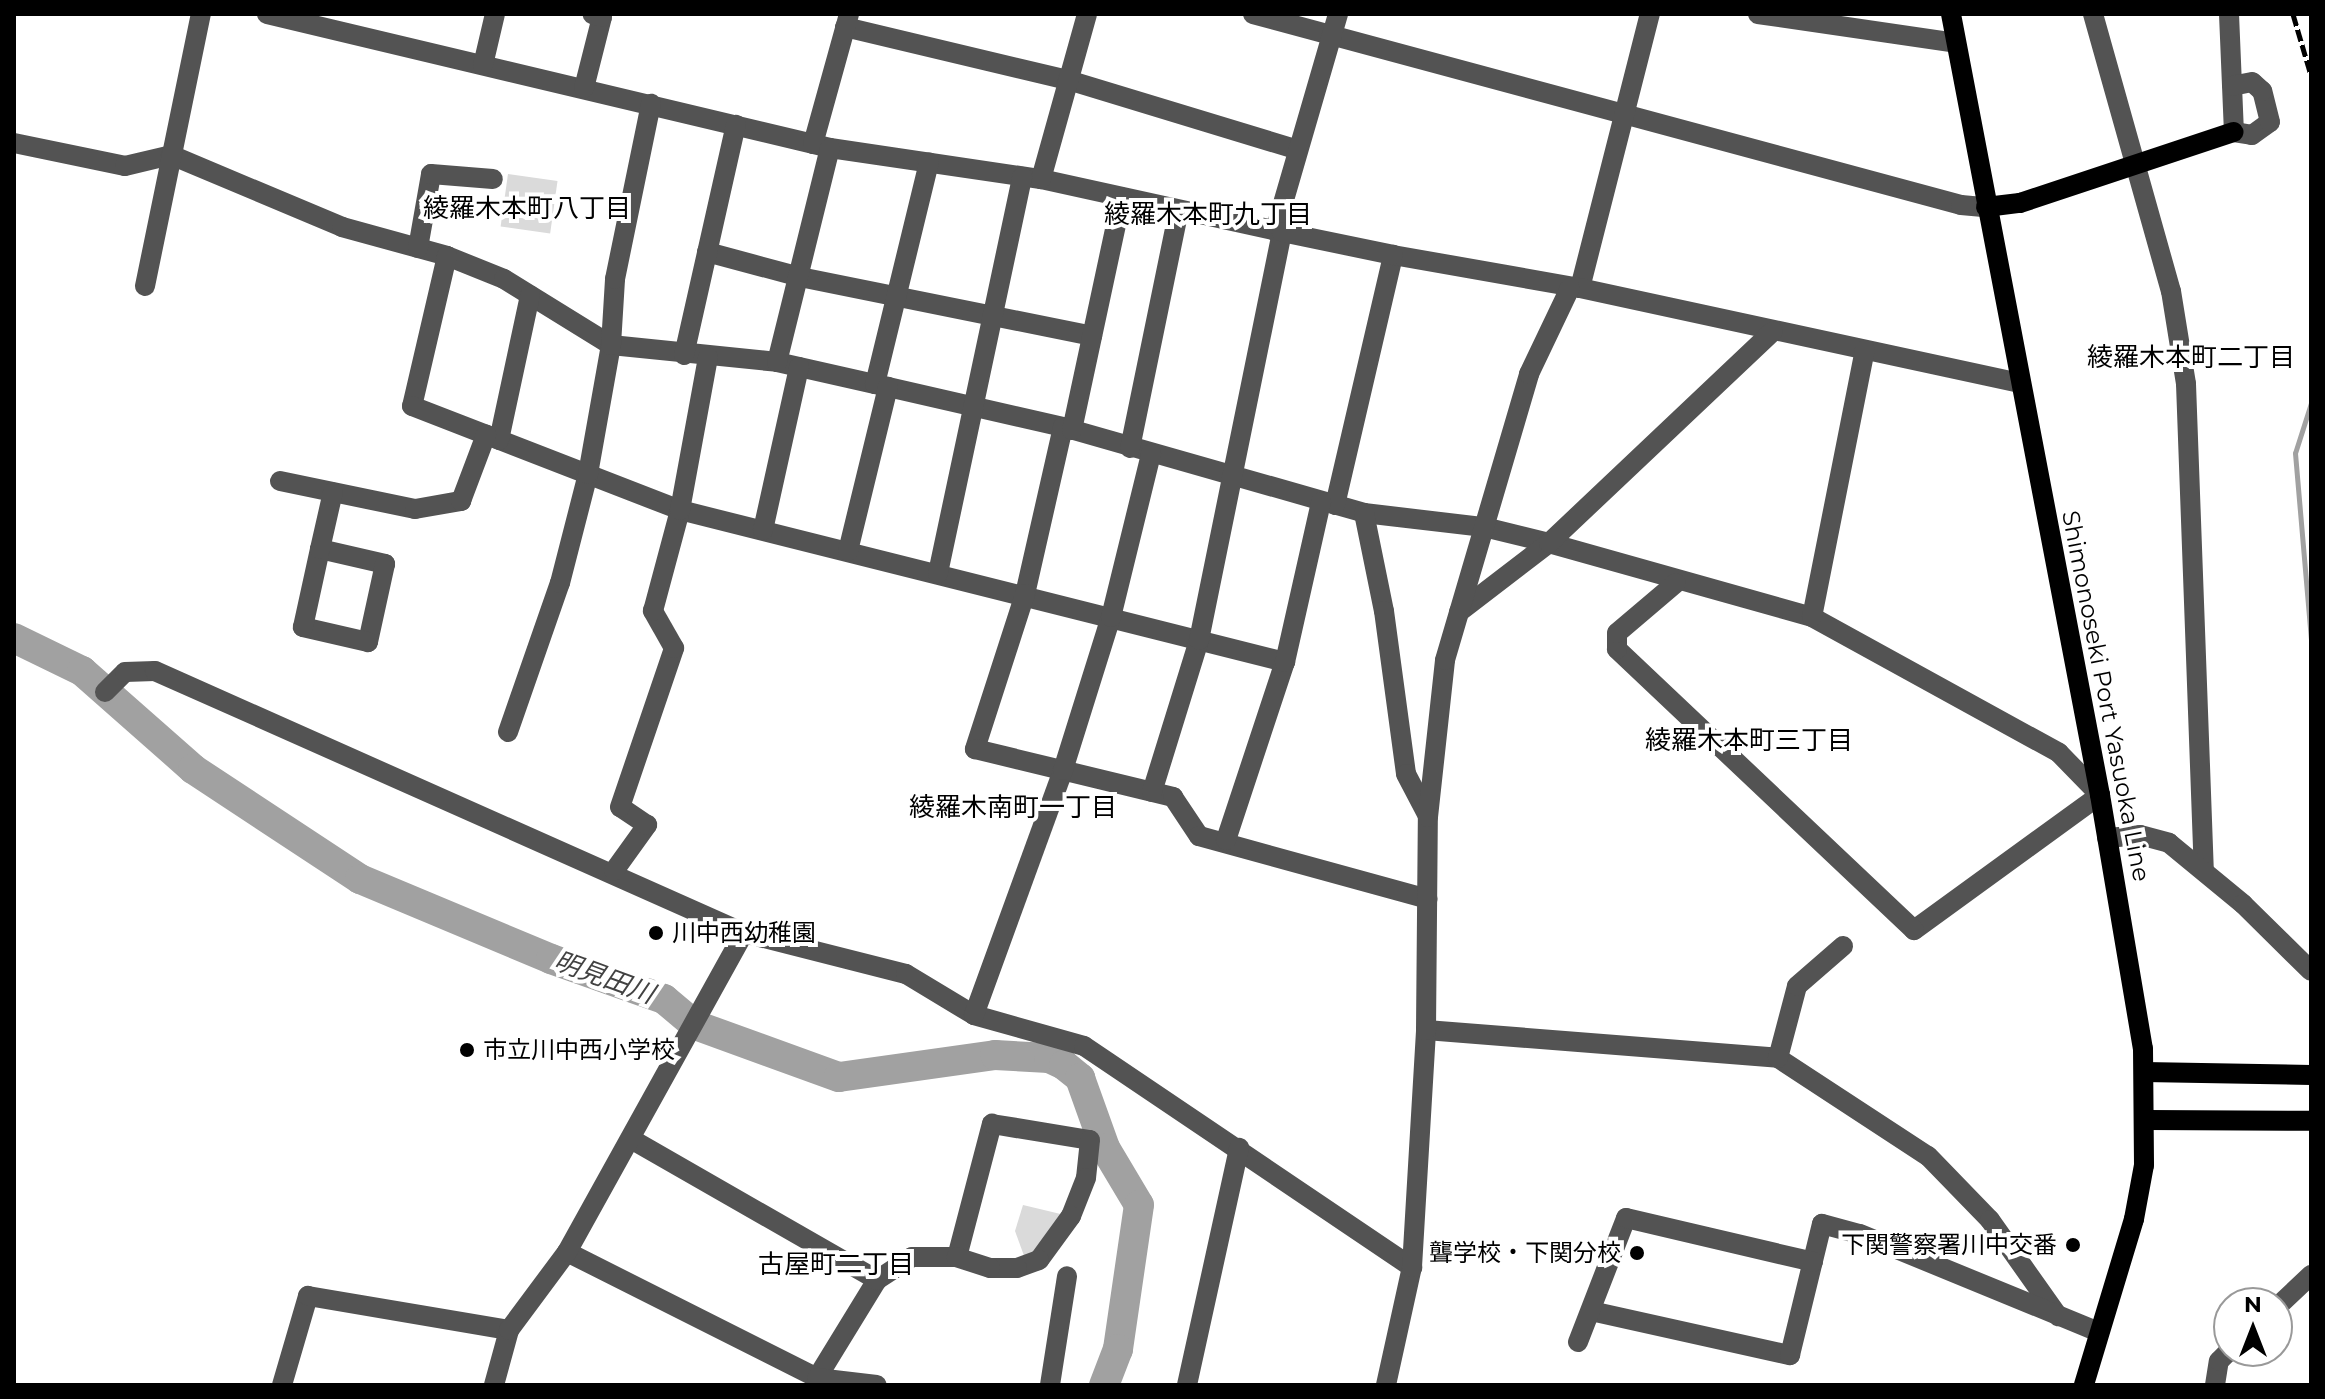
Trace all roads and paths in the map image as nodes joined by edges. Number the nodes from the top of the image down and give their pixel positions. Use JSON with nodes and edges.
{"nodes":[{"id":1,"x":201,"y":14,"type":"edge"},
{"id":2,"x":267,"y":14,"type":"edge"},
{"id":3,"x":495,"y":14,"type":"edge"},
{"id":4,"x":592,"y":14,"type":"edge"},
{"id":5,"x":1087,"y":14,"type":"edge"},
{"id":6,"x":1253,"y":14,"type":"edge"},
{"id":7,"x":1338,"y":14,"type":"edge"},
{"id":8,"x":1650,"y":14,"type":"edge"},
{"id":9,"x":1758,"y":14,"type":"edge"},
{"id":10,"x":1951,"y":14,"type":"edge"},
{"id":11,"x":2093,"y":14,"type":"edge"},
{"id":12,"x":2229,"y":14,"type":"edge"},
{"id":13,"x":847,"y":20,"type":"edge"},
{"id":14,"x":1332,"y":36,"type":"junction"},
{"id":15,"x":1956,"y":43,"type":"junction"},
{"id":16,"x":483,"y":65,"type":"junction"},
{"id":17,"x":1068,"y":80,"type":"junction"},
{"id":18,"x":2232,"y":86,"type":"junction"},
{"id":19,"x":584,"y":88,"type":"junction"},
{"id":20,"x":651,"y":104,"type":"junction"},
{"id":21,"x":1627,"y":114,"type":"junction"},
{"id":22,"x":736,"y":125,"type":"junction"},
{"id":23,"x":2234,"y":132,"type":"junction"},
{"id":24,"x":14,"y":143,"type":"edge"},
{"id":25,"x":821,"y":146,"type":"junction"},
{"id":26,"x":1298,"y":150,"type":"junction"},
{"id":27,"x":171,"y":155,"type":"junction"},
{"id":28,"x":929,"y":163,"type":"junction"},
{"id":29,"x":2135,"y":165,"type":"junction"},
{"id":30,"x":1032,"y":178,"type":"junction"},
{"id":31,"x":493,"y":179,"type":"dead end"},
{"id":32,"x":1122,"y":197,"type":"junction"},
{"id":33,"x":1986,"y":207,"type":"junction"},
{"id":34,"x":1179,"y":210,"type":"junction"},
{"id":35,"x":1279,"y":232,"type":"junction"},
{"id":36,"x":418,"y":248,"type":"junction"},
{"id":37,"x":707,"y":252,"type":"junction"},
{"id":38,"x":1393,"y":255,"type":"junction"},
{"id":39,"x":447,"y":256,"type":"junction"},
{"id":40,"x":800,"y":277,"type":"junction"},
{"id":41,"x":145,"y":286,"type":"dead end"},
{"id":42,"x":1575,"y":288,"type":"junction"},
{"id":43,"x":530,"y":295,"type":"junction"},
{"id":44,"x":895,"y":296,"type":"junction"},
{"id":45,"x":993,"y":316,"type":"junction"},
{"id":46,"x":1773,"y":331,"type":"junction"},
{"id":47,"x":1092,"y":336,"type":"junction"},
{"id":48,"x":611,"y":345,"type":"junction"},
{"id":49,"x":1865,"y":350,"type":"junction"},
{"id":50,"x":684,"y":355,"type":"junction"},
{"id":51,"x":708,"y":358,"type":"junction"},
{"id":52,"x":777,"y":362,"type":"junction"},
{"id":53,"x":799,"y":367,"type":"junction"},
{"id":54,"x":2020,"y":383,"type":"junction"},
{"id":55,"x":881,"y":385,"type":"junction"},
{"id":56,"x":975,"y":406,"type":"junction"},
{"id":57,"x":1067,"y":428,"type":"junction"},
{"id":58,"x":492,"y":437,"type":"junction"},
{"id":59,"x":1130,"y":448,"type":"junction"},
{"id":60,"x":1151,"y":454,"type":"junction"},
{"id":61,"x":588,"y":474,"type":"junction"},
{"id":62,"x":1230,"y":477,"type":"junction"},
{"id":63,"x":280,"y":481,"type":"dead end"},
{"id":64,"x":333,"y":492,"type":"junction"},
{"id":65,"x":1328,"y":504,"type":"junction"},
{"id":66,"x":680,"y":510,"type":"junction"},
{"id":67,"x":1364,"y":513,"type":"junction"},
{"id":68,"x":1484,"y":527,"type":"junction"},
{"id":69,"x":763,"y":530,"type":"junction"},
{"id":70,"x":1549,"y":543,"type":"junction"},
{"id":71,"x":320,"y":549,"type":"junction"},
{"id":72,"x":848,"y":551,"type":"junction"},
{"id":73,"x":938,"y":573,"type":"junction"},
{"id":74,"x":1676,"y":583,"type":"junction"},
{"id":75,"x":1025,"y":594,"type":"junction"},
{"id":76,"x":1459,"y":612,"type":"junction"},
{"id":77,"x":1111,"y":617,"type":"junction"},
{"id":78,"x":1812,"y":617,"type":"junction"},
{"id":79,"x":1199,"y":640,"type":"junction"},
{"id":80,"x":1285,"y":662,"type":"junction"},
{"id":81,"x":105,"y":692,"type":"dead end"},
{"id":82,"x":508,"y":732,"type":"dead end"},
{"id":83,"x":1063,"y":770,"type":"junction"},
{"id":84,"x":1152,"y":792,"type":"junction"},
{"id":85,"x":2100,"y":795,"type":"junction"},
{"id":86,"x":1428,"y":817,"type":"junction"},
{"id":87,"x":2107,"y":838,"type":"junction"},
{"id":88,"x":1226,"y":840,"type":"junction"},
{"id":89,"x":2204,"y":870,"type":"junction"},
{"id":90,"x":614,"y":871,"type":"junction"},
{"id":91,"x":1427,"y":899,"type":"junction"},
{"id":92,"x":744,"y":933,"type":"junction"},
{"id":93,"x":1843,"y":946,"type":"dead end"},
{"id":94,"x":2311,"y":971,"type":"edge"},
{"id":95,"x":974,"y":1015,"type":"junction"},
{"id":96,"x":1426,"y":1030,"type":"junction"},
{"id":97,"x":1778,"y":1058,"type":"junction"},
{"id":98,"x":2144,"y":1072,"type":"junction"},
{"id":99,"x":2311,"y":1075,"type":"edge"},
{"id":100,"x":2147,"y":1120,"type":"junction"},
{"id":101,"x":2311,"y":1121,"type":"edge"},
{"id":102,"x":631,"y":1139,"type":"junction"},
{"id":103,"x":1239,"y":1148,"type":"junction"},
{"id":104,"x":567,"y":1252,"type":"junction"},
{"id":105,"x":957,"y":1257,"type":"junction"},
{"id":106,"x":1813,"y":1262,"type":"junction"},
{"id":107,"x":1412,"y":1267,"type":"junction"},
{"id":108,"x":2311,"y":1275,"type":"edge"},
{"id":109,"x":1067,"y":1276,"type":"dead end"},
{"id":110,"x":877,"y":1280,"type":"junction"},
{"id":111,"x":2293,"y":1292,"type":"edge"},
{"id":112,"x":1591,"y":1311,"type":"junction"},
{"id":113,"x":2058,"y":1316,"type":"junction"},
{"id":114,"x":509,"y":1330,"type":"junction"},
{"id":115,"x":2099,"y":1332,"type":"junction"},
{"id":116,"x":1578,"y":1342,"type":"dead end"},
{"id":117,"x":817,"y":1378,"type":"junction"},
{"id":118,"x":282,"y":1385,"type":"edge"},
{"id":119,"x":494,"y":1385,"type":"edge"},
{"id":120,"x":877,"y":1385,"type":"edge"},
{"id":121,"x":1050,"y":1385,"type":"edge"},
{"id":122,"x":1187,"y":1385,"type":"edge"},
{"id":123,"x":1386,"y":1385,"type":"edge"},
{"id":124,"x":2084,"y":1385,"type":"edge"}],
"edges":[{"from":1,"to":27,"type":"street"},
{"from":2,"to":16,"type":"street"},
{"from":3,"to":16,"type":"street"},
{"from":4,"to":19,"type":"street"},
{"from":5,"to":17,"type":"street"},
{"from":6,"to":14,"type":"street"},
{"from":7,"to":14,"type":"street"},
{"from":8,"to":21,"type":"street"},
{"from":9,"to":15,"type":"street"},
{"from":10,"to":15,"type":"main road","name":"Shimonoseki Port Yasuoka Line"},
{"from":11,"to":29,"type":"street"},
{"from":12,"to":18,"type":"street"},
{"from":13,"to":17,"type":"street"},
{"from":13,"to":25,"type":"street"},
{"from":14,"to":21,"type":"street"},
{"from":14,"to":26,"type":"street"},
{"from":15,"to":33,"type":"main road","name":"Shimonoseki Port Yasuoka Line"},
{"from":16,"to":19,"type":"street"},
{"from":17,"to":26,"type":"street"},
{"from":17,"to":30,"type":"street"},
{"from":18,"to":23,"type":"street"},
{"from":18,"to":23,"type":"street"},
{"from":19,"to":20,"type":"street"},
{"from":20,"to":22,"type":"street"},
{"from":20,"to":48,"type":"street"},
{"from":21,"to":33,"type":"street"},
{"from":21,"to":42,"type":"street"},
{"from":22,"to":25,"type":"street"},
{"from":22,"to":37,"type":"street"},
{"from":23,"to":29,"type":"main road"},
{"from":24,"to":27,"type":"street"},
{"from":25,"to":28,"type":"street"},
{"from":25,"to":40,"type":"street"},
{"from":26,"to":35,"type":"street"},
{"from":27,"to":36,"type":"street"},
{"from":27,"to":41,"type":"street"},
{"from":28,"to":30,"type":"street"},
{"from":28,"to":44,"type":"street"},
{"from":29,"to":33,"type":"main road"},
{"from":29,"to":89,"type":"street"},
{"from":30,"to":32,"type":"street"},
{"from":30,"to":45,"type":"street"},
{"from":31,"to":36,"type":"street"},
{"from":32,"to":34,"type":"street"},
{"from":32,"to":47,"type":"street"},
{"from":33,"to":54,"type":"main road","name":"Shimonoseki Port Yasuoka Line"},
{"from":34,"to":35,"type":"street"},
{"from":34,"to":59,"type":"street"},
{"from":35,"to":38,"type":"street"},
{"from":35,"to":62,"type":"street"},
{"from":36,"to":39,"type":"street"},
{"from":37,"to":40,"type":"street"},
{"from":37,"to":50,"type":"street"},
{"from":38,"to":42,"type":"street"},
{"from":38,"to":65,"type":"street"},
{"from":39,"to":43,"type":"street"},
{"from":39,"to":58,"type":"street"},
{"from":40,"to":44,"type":"street"},
{"from":40,"to":52,"type":"street"},
{"from":42,"to":46,"type":"street"},
{"from":42,"to":68,"type":"street"},
{"from":43,"to":48,"type":"street"},
{"from":43,"to":58,"type":"street"},
{"from":44,"to":45,"type":"street"},
{"from":44,"to":55,"type":"street"},
{"from":45,"to":47,"type":"street"},
{"from":45,"to":56,"type":"street"},
{"from":46,"to":49,"type":"street"},
{"from":46,"to":70,"type":"street"},
{"from":47,"to":57,"type":"street"},
{"from":48,"to":50,"type":"street"},
{"from":48,"to":61,"type":"street"},
{"from":49,"to":54,"type":"street"},
{"from":49,"to":78,"type":"street"},
{"from":50,"to":51,"type":"street"},
{"from":51,"to":52,"type":"street"},
{"from":51,"to":66,"type":"street"},
{"from":52,"to":53,"type":"street"},
{"from":53,"to":55,"type":"street"},
{"from":53,"to":69,"type":"street"},
{"from":54,"to":85,"type":"main road","name":"Shimonoseki Port Yasuoka Line"},
{"from":55,"to":56,"type":"street"},
{"from":55,"to":72,"type":"street"},
{"from":56,"to":57,"type":"street"},
{"from":56,"to":73,"type":"street"},
{"from":57,"to":59,"type":"street"},
{"from":57,"to":75,"type":"street"},
{"from":58,"to":61,"type":"street"},
{"from":58,"to":64,"type":"street"},
{"from":59,"to":60,"type":"street"},
{"from":60,"to":62,"type":"street"},
{"from":60,"to":77,"type":"street"},
{"from":61,"to":66,"type":"street"},
{"from":61,"to":82,"type":"street"},
{"from":62,"to":65,"type":"street"},
{"from":62,"to":79,"type":"street"},
{"from":63,"to":64,"type":"street"},
{"from":64,"to":71,"type":"street"},
{"from":65,"to":67,"type":"street"},
{"from":65,"to":80,"type":"street"},
{"from":66,"to":69,"type":"street"},
{"from":66,"to":90,"type":"street"},
{"from":67,"to":68,"type":"street"},
{"from":67,"to":86,"type":"street"},
{"from":68,"to":70,"type":"street"},
{"from":68,"to":76,"type":"street"},
{"from":69,"to":72,"type":"street"},
{"from":70,"to":74,"type":"street"},
{"from":70,"to":76,"type":"street"},
{"from":71,"to":71,"type":"street"},
{"from":72,"to":73,"type":"street"},
{"from":73,"to":75,"type":"street"},
{"from":74,"to":78,"type":"street"},
{"from":74,"to":85,"type":"street"},
{"from":75,"to":77,"type":"street"},
{"from":75,"to":83,"type":"street"},
{"from":76,"to":86,"type":"street"},
{"from":77,"to":79,"type":"street"},
{"from":77,"to":83,"type":"street"},
{"from":78,"to":85,"type":"street"},
{"from":79,"to":80,"type":"street"},
{"from":79,"to":84,"type":"street"},
{"from":80,"to":88,"type":"street"},
{"from":81,"to":90,"type":"street"},
{"from":83,"to":84,"type":"street"},
{"from":83,"to":95,"type":"street"},
{"from":84,"to":88,"type":"street"},
{"from":85,"to":87,"type":"main road","name":"Shimonoseki Port Yasuoka Line"},
{"from":86,"to":91,"type":"street"},
{"from":87,"to":89,"type":"street"},
{"from":87,"to":98,"type":"main road","name":"Shimonoseki Port Yasuoka Line"},
{"from":88,"to":91,"type":"street"},
{"from":89,"to":94,"type":"street"},
{"from":90,"to":92,"type":"street"},
{"from":91,"to":96,"type":"street"},
{"from":92,"to":95,"type":"street"},
{"from":92,"to":102,"type":"street"},
{"from":93,"to":97,"type":"street"},
{"from":95,"to":103,"type":"street"},
{"from":96,"to":97,"type":"street"},
{"from":96,"to":107,"type":"street"},
{"from":97,"to":113,"type":"street"},
{"from":98,"to":99,"type":"main road"},
{"from":98,"to":100,"type":"main road","name":"Shimonoseki Port Yasuoka Line"},
{"from":100,"to":101,"type":"main road"},
{"from":100,"to":115,"type":"main road","name":"Shimonoseki Port Yasuoka Line"},
{"from":102,"to":104,"type":"street"},
{"from":102,"to":110,"type":"street"},
{"from":103,"to":107,"type":"street"},
{"from":103,"to":122,"type":"street"},
{"from":104,"to":114,"type":"street"},
{"from":104,"to":117,"type":"street"},
{"from":105,"to":105,"type":"street"},
{"from":105,"to":110,"type":"street"},
{"from":106,"to":112,"type":"street"},
{"from":106,"to":112,"type":"street"},
{"from":106,"to":113,"type":"street"},
{"from":107,"to":123,"type":"street"},
{"from":108,"to":111,"type":"street"},
{"from":109,"to":121,"type":"street"},
{"from":110,"to":117,"type":"street"},
{"from":112,"to":116,"type":"street"},
{"from":113,"to":115,"type":"street"},
{"from":114,"to":118,"type":"street"},
{"from":114,"to":119,"type":"street"},
{"from":115,"to":124,"type":"main road","name":"Shimonoseki Port Yasuoka Line"},
{"from":117,"to":120,"type":"street"}]}
